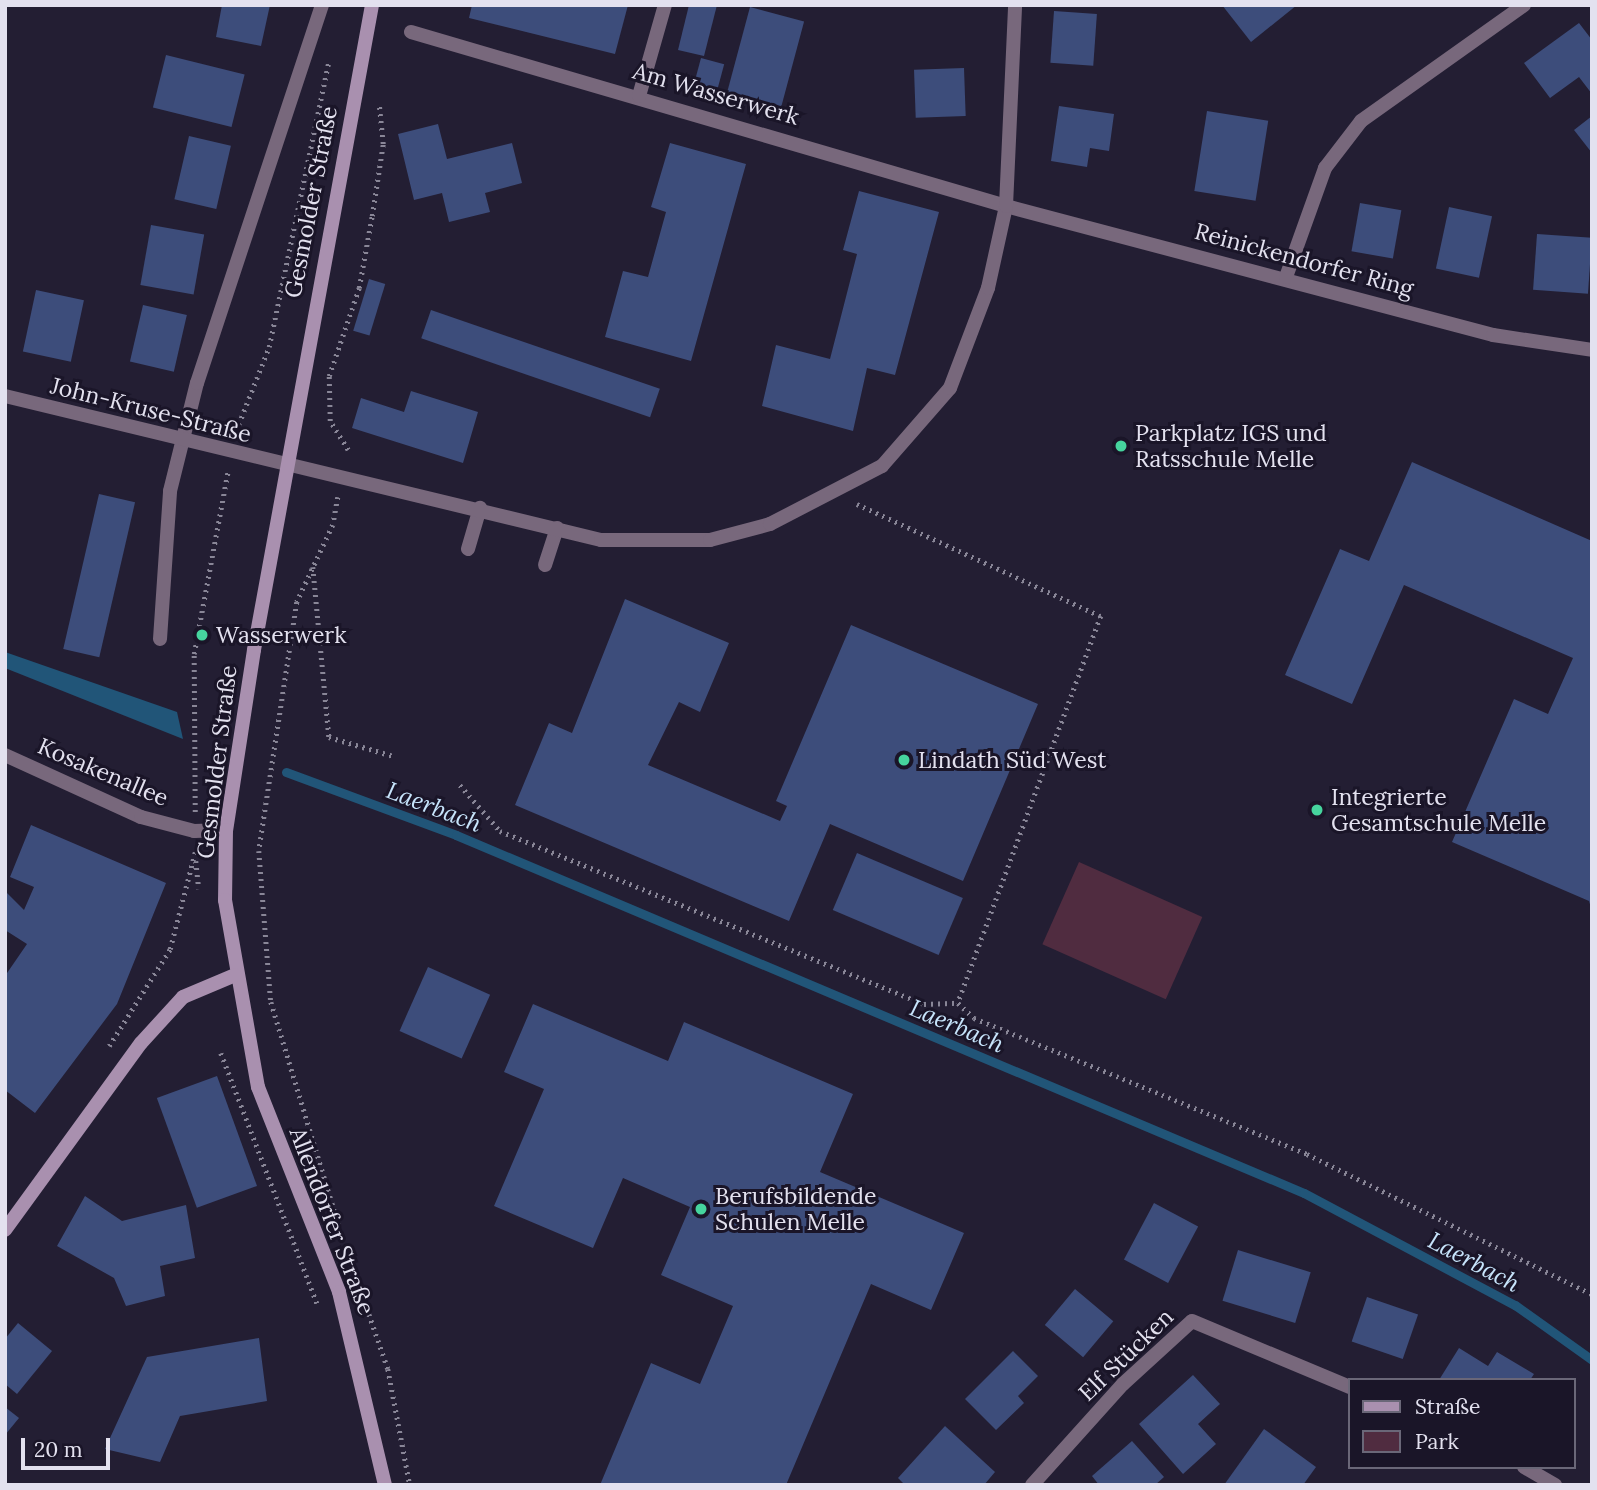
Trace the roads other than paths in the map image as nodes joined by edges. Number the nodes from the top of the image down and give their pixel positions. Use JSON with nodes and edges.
{"nodes":[{"id":1,"x":322,"y":5,"type":"edge"},
{"id":2,"x":372,"y":5,"type":"edge"},
{"id":3,"x":665,"y":5,"type":"edge"},
{"id":4,"x":1015,"y":5,"type":"edge"},
{"id":5,"x":1524,"y":5,"type":"edge"},
{"id":6,"x":411,"y":32,"type":"dead end"},
{"id":7,"x":639,"y":96,"type":"junction"},
{"id":8,"x":1006,"y":206,"type":"junction"},
{"id":9,"x":1286,"y":277,"type":"junction"},
{"id":10,"x":1592,"y":350,"type":"edge"},
{"id":11,"x":5,"y":396,"type":"edge"},
{"id":12,"x":183,"y":440,"type":"junction"},
{"id":13,"x":285,"y":467,"type":"junction"},
{"id":14,"x":480,"y":508,"type":"junction"},
{"id":15,"x":557,"y":528,"type":"junction"},
{"id":16,"x":468,"y":549,"type":"dead end"},
{"id":17,"x":545,"y":565,"type":"dead end"},
{"id":18,"x":160,"y":639,"type":"dead end"},
{"id":19,"x":5,"y":755,"type":"edge"},
{"id":20,"x":226,"y":830,"type":"junction"},
{"id":21,"x":235,"y":975,"type":"junction"},
{"id":22,"x":5,"y":1230,"type":"edge"},
{"id":23,"x":1348,"y":1386,"type":"edge"},
{"id":24,"x":1527,"y":1469,"type":"edge"},
{"id":25,"x":385,"y":1485,"type":"edge"},
{"id":26,"x":1031,"y":1485,"type":"edge"},
{"id":27,"x":1555,"y":1485,"type":"edge"}],
"edges":[{"from":1,"to":12,"type":"street"},
{"from":2,"to":13,"type":"main road","name":"Gesmolder Straße"},
{"from":3,"to":7,"type":"street"},
{"from":4,"to":8,"type":"street","name":"John-Kruse-Straße"},
{"from":5,"to":9,"type":"street"},
{"from":6,"to":7,"type":"street","name":"Am Wasserwerk"},
{"from":7,"to":8,"type":"street","name":"Am Wasserwerk"},
{"from":8,"to":9,"type":"street","name":"Reinickendorfer Ring"},
{"from":8,"to":15,"type":"street","name":"John-Kruse-Straße"},
{"from":9,"to":10,"type":"street","name":"Reinickendorfer Ring"},
{"from":11,"to":12,"type":"street","name":"John-Kruse-Straße"},
{"from":12,"to":13,"type":"street","name":"John-Kruse-Straße"},
{"from":12,"to":18,"type":"street"},
{"from":13,"to":14,"type":"street","name":"John-Kruse-Straße"},
{"from":13,"to":20,"type":"main road","name":"Gesmolder Straße"},
{"from":14,"to":15,"type":"street","name":"John-Kruse-Straße"},
{"from":14,"to":16,"type":"street"},
{"from":15,"to":17,"type":"street"},
{"from":19,"to":20,"type":"street","name":"Kosakenallee"},
{"from":20,"to":21,"type":"main road","name":"Gesmolder Straße"},
{"from":21,"to":22,"type":"main road"},
{"from":21,"to":25,"type":"main road","name":"Allendorfer Straße"},
{"from":23,"to":26,"type":"street","name":"Elf Stücken"},
{"from":24,"to":27,"type":"street"}]}
